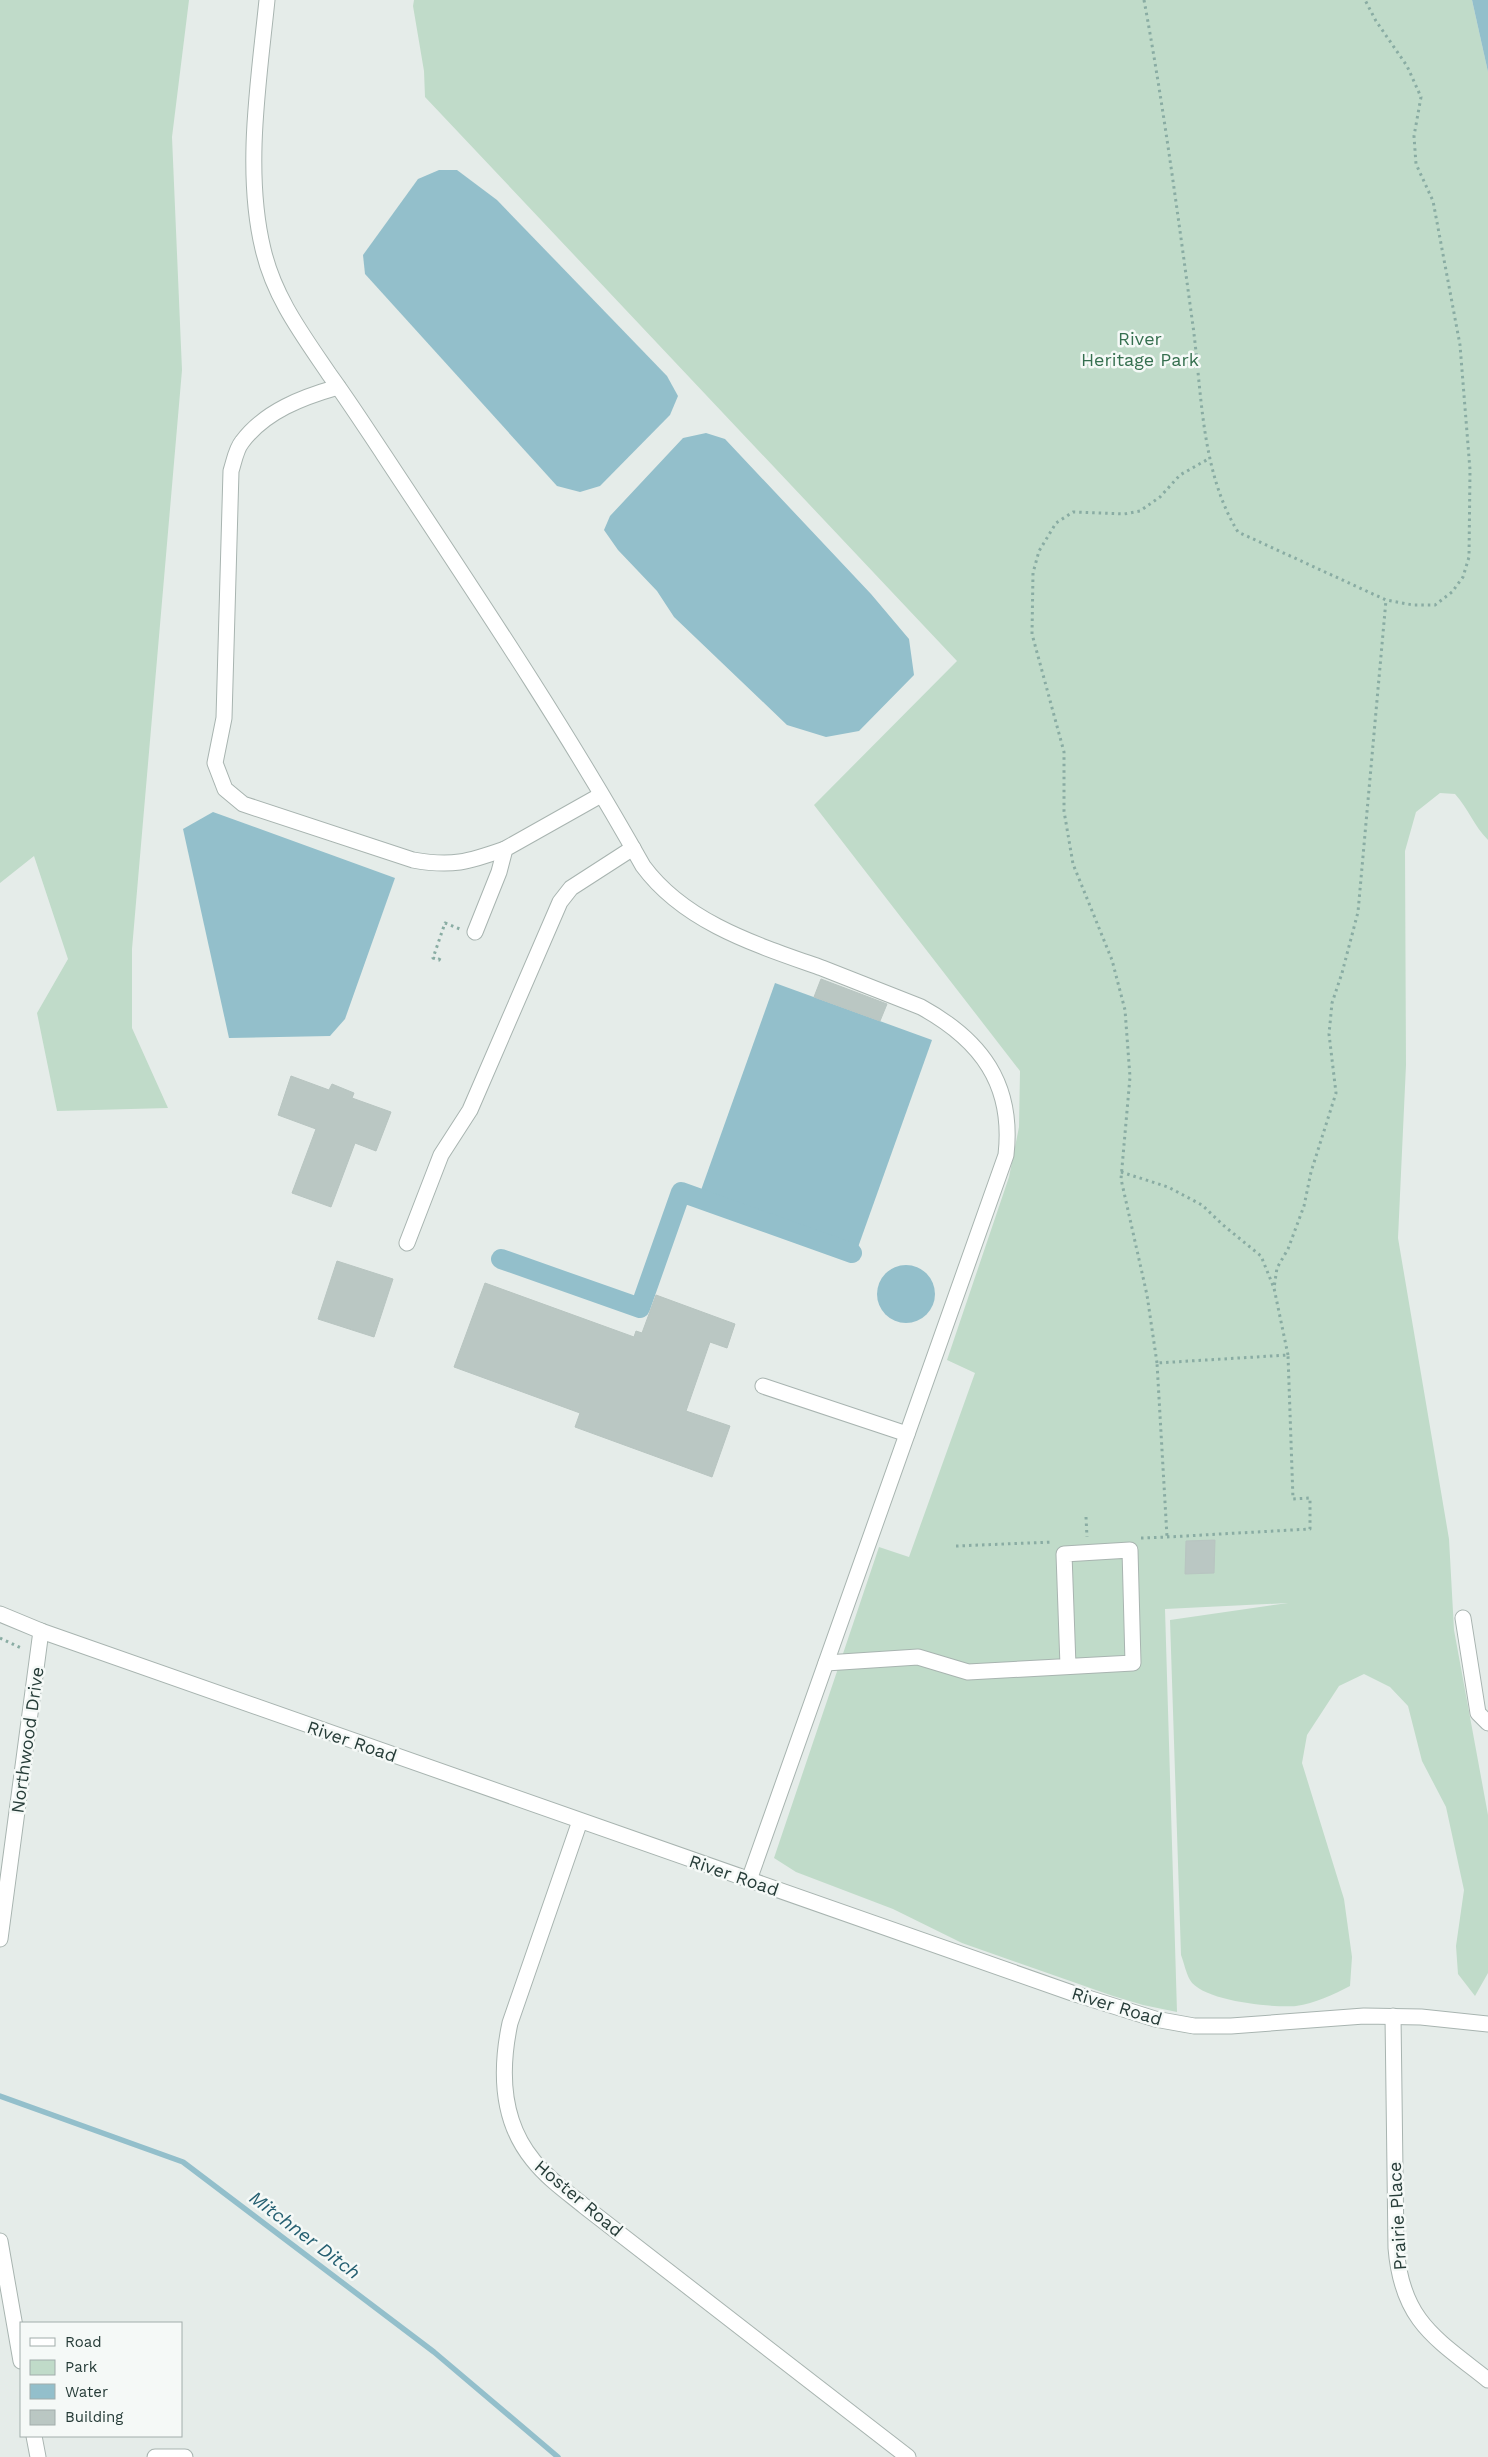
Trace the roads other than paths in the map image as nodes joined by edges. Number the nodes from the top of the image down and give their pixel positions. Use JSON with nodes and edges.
{"nodes":[{"id":1,"x":266,"y":0,"type":"edge"},
{"id":2,"x":338,"y":386,"type":"junction"},
{"id":3,"x":601,"y":795,"type":"junction"},
{"id":4,"x":633,"y":848,"type":"junction"},
{"id":5,"x":505,"y":849,"type":"junction"},
{"id":6,"x":475,"y":932,"type":"road end"},
{"id":7,"x":407,"y":1242,"type":"dead end"},
{"id":8,"x":763,"y":1386,"type":"dead end"},
{"id":9,"x":907,"y":1434,"type":"junction"},
{"id":10,"x":0,"y":1614,"type":"edge"},
{"id":11,"x":1463,"y":1618,"type":"dead end"},
{"id":12,"x":41,"y":1631,"type":"junction"},
{"id":13,"x":826,"y":1663,"type":"junction"},
{"id":14,"x":1068,"y":1666,"type":"junction"},
{"id":15,"x":1488,"y":1723,"type":"edge"},
{"id":16,"x":580,"y":1821,"type":"junction"},
{"id":17,"x":749,"y":1880,"type":"junction"},
{"id":18,"x":0,"y":1939,"type":"edge"},
{"id":19,"x":1393,"y":2016,"type":"junction"},
{"id":20,"x":1488,"y":2024,"type":"edge"},
{"id":21,"x":0,"y":2241,"type":"edge"},
{"id":22,"x":20,"y":2355,"type":"edge"},
{"id":23,"x":1488,"y":2380,"type":"edge"},
{"id":24,"x":34,"y":2437,"type":"edge"},
{"id":25,"x":38,"y":2457,"type":"edge"},
{"id":26,"x":155,"y":2457,"type":"edge"},
{"id":27,"x":185,"y":2457,"type":"edge"},
{"id":28,"x":908,"y":2457,"type":"edge"}],
"edges":[{"from":1,"to":2,"type":"street"},
{"from":2,"to":3,"type":"street"},
{"from":2,"to":5,"type":"street"},
{"from":3,"to":4,"type":"street"},
{"from":3,"to":5,"type":"street"},
{"from":4,"to":7,"type":"street"},
{"from":4,"to":9,"type":"street"},
{"from":5,"to":6,"type":"street"},
{"from":8,"to":9,"type":"street"},
{"from":9,"to":13,"type":"street"},
{"from":10,"to":12,"type":"street","name":"River Road"},
{"from":11,"to":15,"type":"street"},
{"from":12,"to":16,"type":"street","name":"River Road"},
{"from":12,"to":18,"type":"street","name":"Northwood Drive"},
{"from":13,"to":14,"type":"street"},
{"from":13,"to":17,"type":"street"},
{"from":14,"to":14,"type":"street"},
{"from":16,"to":17,"type":"street","name":"River Road"},
{"from":16,"to":28,"type":"street","name":"Hoster Road"},
{"from":17,"to":19,"type":"street","name":"River Road"},
{"from":19,"to":20,"type":"street","name":"River Road"},
{"from":19,"to":23,"type":"street","name":"Prairie Place"},
{"from":21,"to":22,"type":"street"},
{"from":24,"to":25,"type":"street"},
{"from":26,"to":27,"type":"street"}]}
